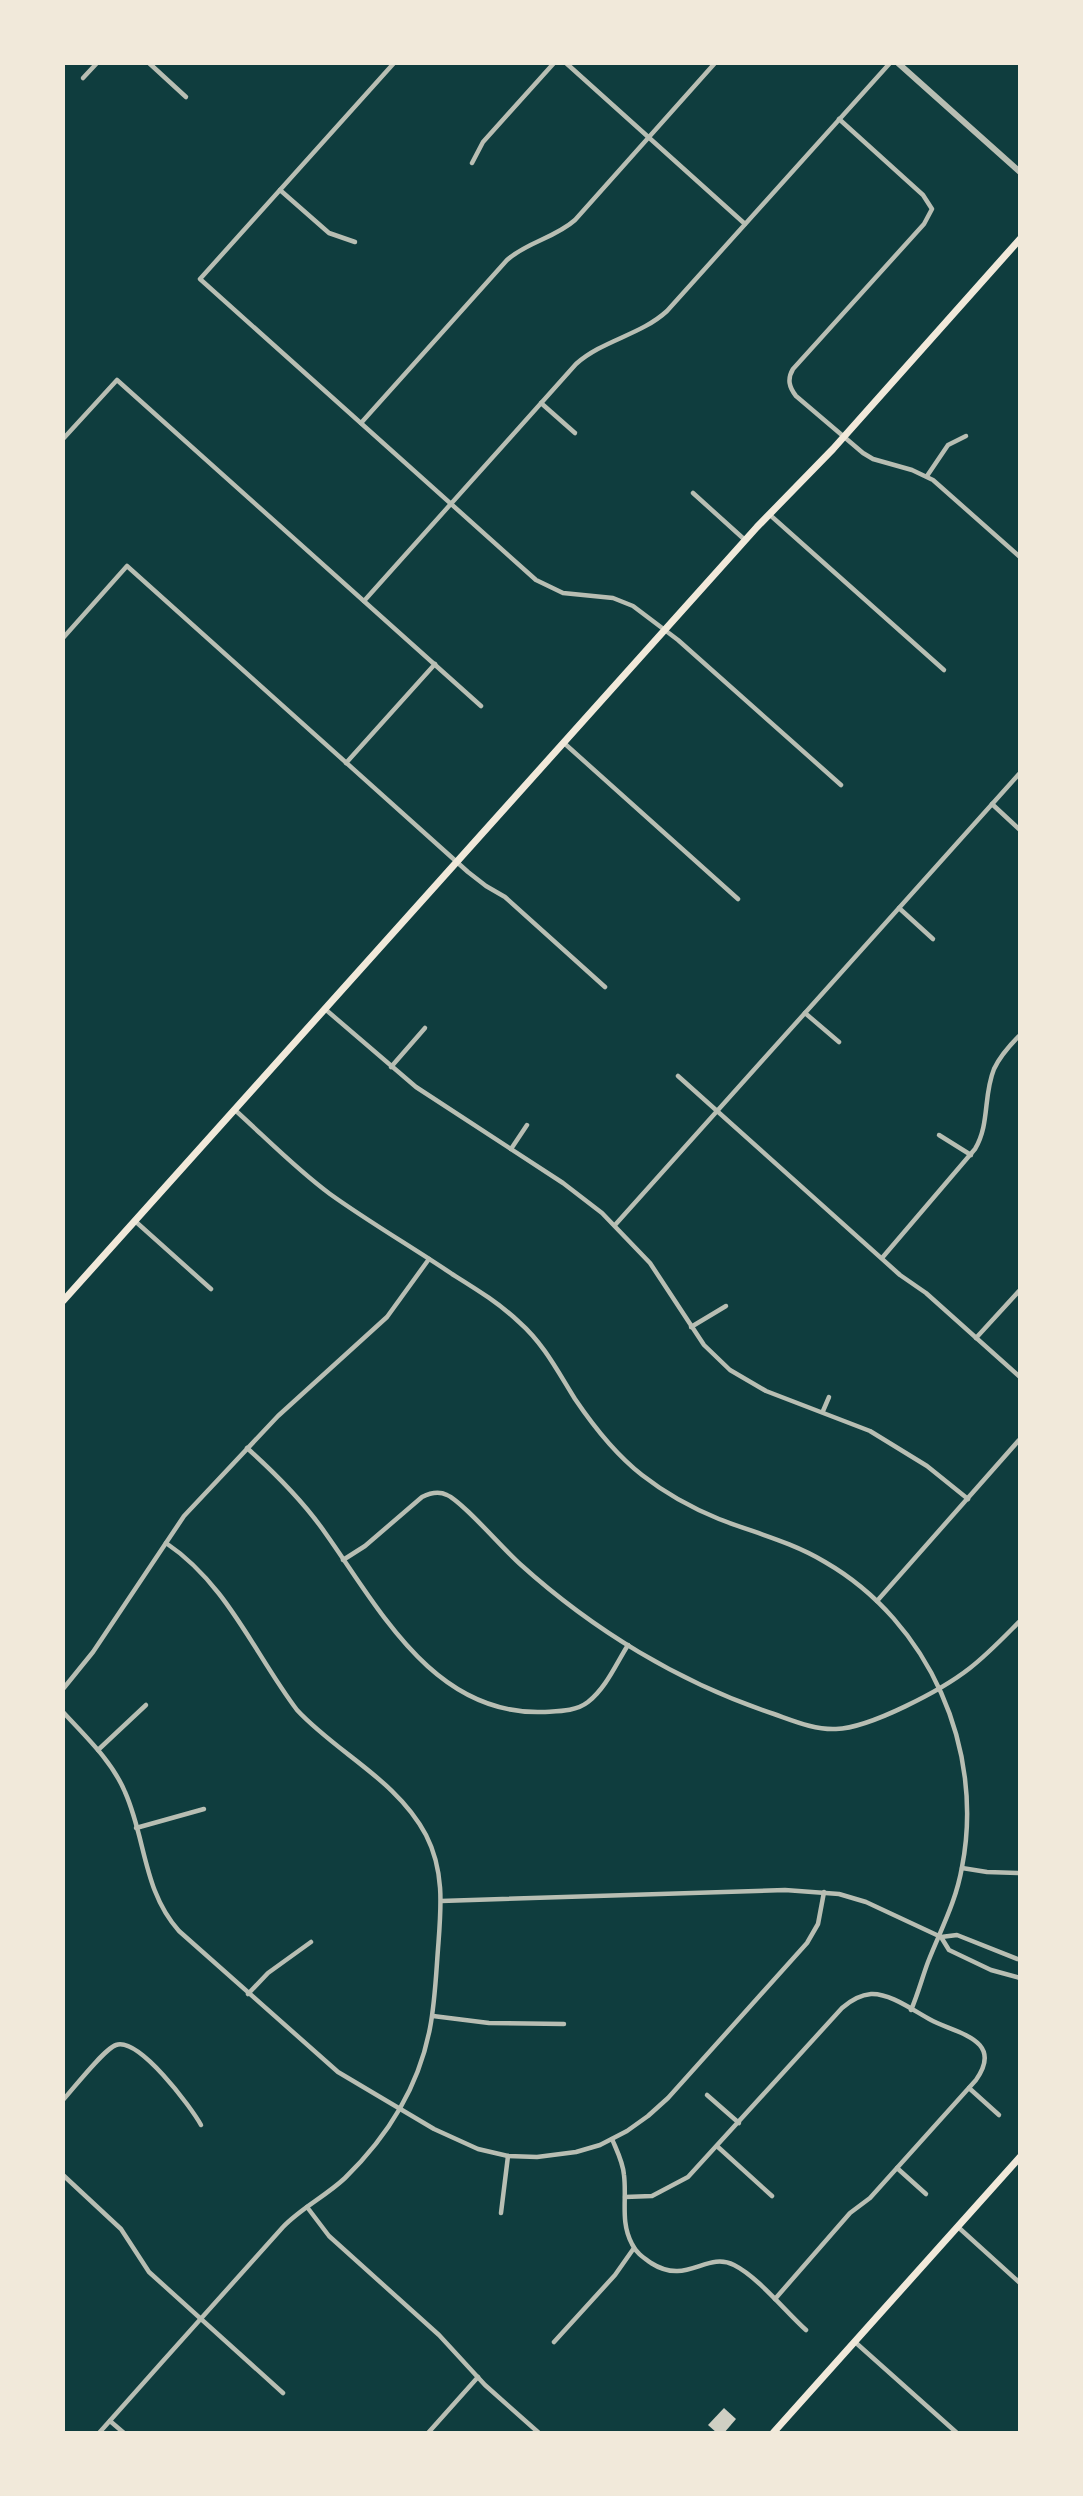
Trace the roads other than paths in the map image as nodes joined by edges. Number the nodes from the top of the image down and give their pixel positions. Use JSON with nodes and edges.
{"nodes":[{"id":1,"x":97,"y":63,"type":"edge"},
{"id":2,"x":149,"y":63,"type":"edge"},
{"id":3,"x":394,"y":63,"type":"edge"},
{"id":4,"x":554,"y":63,"type":"edge"},
{"id":5,"x":566,"y":63,"type":"edge"},
{"id":6,"x":715,"y":63,"type":"edge"},
{"id":7,"x":890,"y":63,"type":"edge"},
{"id":8,"x":898,"y":63,"type":"edge"},
{"id":9,"x":83,"y":78,"type":"dead end"},
{"id":10,"x":186,"y":97,"type":"dead end"},
{"id":11,"x":839,"y":119,"type":"junction"},
{"id":12,"x":649,"y":137,"type":"junction"},
{"id":13,"x":472,"y":163,"type":"dead end"},
{"id":14,"x":1020,"y":172,"type":"edge"},
{"id":15,"x":280,"y":190,"type":"junction"},
{"id":16,"x":746,"y":224,"type":"junction"},
{"id":17,"x":1020,"y":239,"type":"edge"},
{"id":18,"x":355,"y":242,"type":"dead end"},
{"id":19,"x":541,"y":403,"type":"junction"},
{"id":20,"x":361,"y":424,"type":"junction"},
{"id":21,"x":575,"y":433,"type":"dead end"},
{"id":22,"x":966,"y":436,"type":"dead end"},
{"id":23,"x":843,"y":437,"type":"junction"},
{"id":24,"x":63,"y":439,"type":"edge"},
{"id":25,"x":927,"y":476,"type":"junction"},
{"id":26,"x":693,"y":493,"type":"dead end"},
{"id":27,"x":451,"y":505,"type":"junction"},
{"id":28,"x":770,"y":515,"type":"junction"},
{"id":29,"x":745,"y":541,"type":"junction"},
{"id":30,"x":1020,"y":557,"type":"edge"},
{"id":31,"x":364,"y":601,"type":"junction"},
{"id":32,"x":665,"y":630,"type":"junction"},
{"id":33,"x":63,"y":638,"type":"edge"},
{"id":34,"x":435,"y":664,"type":"junction"},
{"id":35,"x":944,"y":670,"type":"dead end"},
{"id":36,"x":481,"y":706,"type":"dead end"},
{"id":37,"x":564,"y":743,"type":"junction"},
{"id":38,"x":346,"y":763,"type":"junction"},
{"id":39,"x":1020,"y":773,"type":"edge"},
{"id":40,"x":841,"y":785,"type":"dead end"},
{"id":41,"x":992,"y":804,"type":"junction"},
{"id":42,"x":1020,"y":830,"type":"edge"},
{"id":43,"x":457,"y":862,"type":"junction"},
{"id":44,"x":738,"y":899,"type":"dead end"},
{"id":45,"x":899,"y":908,"type":"junction"},
{"id":46,"x":933,"y":939,"type":"dead end"},
{"id":47,"x":605,"y":987,"type":"dead end"},
{"id":48,"x":325,"y":1009,"type":"junction"},
{"id":49,"x":805,"y":1013,"type":"junction"},
{"id":50,"x":425,"y":1028,"type":"dead end"},
{"id":51,"x":1020,"y":1034,"type":"edge"},
{"id":52,"x":839,"y":1042,"type":"dead end"},
{"id":53,"x":391,"y":1067,"type":"junction"},
{"id":54,"x":678,"y":1076,"type":"dead end"},
{"id":55,"x":235,"y":1110,"type":"junction"},
{"id":56,"x":717,"y":1110,"type":"junction"},
{"id":57,"x":527,"y":1125,"type":"dead end"},
{"id":58,"x":939,"y":1135,"type":"dead end"},
{"id":59,"x":511,"y":1149,"type":"junction"},
{"id":60,"x":971,"y":1155,"type":"junction"},
{"id":61,"x":135,"y":1221,"type":"junction"},
{"id":62,"x":615,"y":1224,"type":"junction"},
{"id":63,"x":882,"y":1258,"type":"junction"},
{"id":64,"x":429,"y":1259,"type":"junction"},
{"id":65,"x":211,"y":1289,"type":"dead end"},
{"id":66,"x":1020,"y":1290,"type":"edge"},
{"id":67,"x":63,"y":1301,"type":"edge"},
{"id":68,"x":726,"y":1306,"type":"dead end"},
{"id":69,"x":691,"y":1327,"type":"junction"},
{"id":70,"x":976,"y":1338,"type":"junction"},
{"id":71,"x":1020,"y":1377,"type":"edge"},
{"id":72,"x":829,"y":1397,"type":"dead end"},
{"id":73,"x":823,"y":1411,"type":"junction"},
{"id":74,"x":1020,"y":1439,"type":"edge"},
{"id":75,"x":247,"y":1448,"type":"junction"},
{"id":76,"x":968,"y":1499,"type":"junction"},
{"id":77,"x":166,"y":1543,"type":"junction"},
{"id":78,"x":343,"y":1560,"type":"junction"},
{"id":79,"x":877,"y":1601,"type":"junction"},
{"id":80,"x":1020,"y":1621,"type":"edge"},
{"id":81,"x":628,"y":1645,"type":"junction"},
{"id":82,"x":939,"y":1687,"type":"junction"},
{"id":83,"x":63,"y":1689,"type":"edge"},
{"id":84,"x":146,"y":1705,"type":"dead end"},
{"id":85,"x":63,"y":1712,"type":"edge"},
{"id":86,"x":98,"y":1750,"type":"junction"},
{"id":87,"x":204,"y":1809,"type":"dead end"},
{"id":88,"x":136,"y":1828,"type":"junction"},
{"id":89,"x":962,"y":1868,"type":"junction"},
{"id":90,"x":1020,"y":1873,"type":"edge"},
{"id":91,"x":824,"y":1892,"type":"junction"},
{"id":92,"x":442,"y":1901,"type":"junction"},
{"id":93,"x":941,"y":1937,"type":"junction"},
{"id":94,"x":311,"y":1942,"type":"dead end"},
{"id":95,"x":1020,"y":1960,"type":"edge"},
{"id":96,"x":1020,"y":1978,"type":"edge"},
{"id":97,"x":248,"y":1994,"type":"junction"},
{"id":98,"x":911,"y":2010,"type":"junction"},
{"id":99,"x":432,"y":2016,"type":"junction"},
{"id":100,"x":564,"y":2024,"type":"dead end"},
{"id":101,"x":969,"y":2088,"type":"junction"},
{"id":102,"x":707,"y":2095,"type":"dead end"},
{"id":103,"x":63,"y":2100,"type":"edge"},
{"id":104,"x":400,"y":2109,"type":"junction"},
{"id":105,"x":999,"y":2115,"type":"dead end"},
{"id":106,"x":739,"y":2123,"type":"junction"},
{"id":107,"x":201,"y":2125,"type":"dead end"},
{"id":108,"x":612,"y":2139,"type":"junction"},
{"id":109,"x":718,"y":2147,"type":"junction"},
{"id":110,"x":508,"y":2156,"type":"junction"},
{"id":111,"x":1020,"y":2157,"type":"edge"},
{"id":112,"x":897,"y":2168,"type":"junction"},
{"id":113,"x":63,"y":2175,"type":"edge"},
{"id":114,"x":926,"y":2194,"type":"dead end"},
{"id":115,"x":772,"y":2196,"type":"dead end"},
{"id":116,"x":625,"y":2197,"type":"junction"},
{"id":117,"x":307,"y":2207,"type":"junction"},
{"id":118,"x":501,"y":2213,"type":"dead end"},
{"id":119,"x":957,"y":2227,"type":"junction"},
{"id":120,"x":634,"y":2248,"type":"junction"},
{"id":121,"x":1020,"y":2283,"type":"edge"},
{"id":122,"x":775,"y":2299,"type":"junction"},
{"id":123,"x":201,"y":2319,"type":"junction"},
{"id":124,"x":806,"y":2330,"type":"dead end"},
{"id":125,"x":855,"y":2341,"type":"junction"},
{"id":126,"x":554,"y":2342,"type":"dead end"},
{"id":127,"x":478,"y":2377,"type":"junction"},
{"id":128,"x":284,"y":2393,"type":"dead end"},
{"id":129,"x":110,"y":2421,"type":"junction"},
{"id":130,"x":99,"y":2433,"type":"edge"},
{"id":131,"x":124,"y":2433,"type":"edge"},
{"id":132,"x":428,"y":2433,"type":"edge"},
{"id":133,"x":539,"y":2433,"type":"edge"},
{"id":134,"x":773,"y":2433,"type":"edge"},
{"id":135,"x":957,"y":2433,"type":"edge"}],
"edges":[{"from":1,"to":9,"type":"street"},
{"from":2,"to":10,"type":"street"},
{"from":3,"to":15,"type":"street"},
{"from":4,"to":13,"type":"street"},
{"from":5,"to":12,"type":"street"},
{"from":6,"to":12,"type":"street"},
{"from":7,"to":11,"type":"street"},
{"from":8,"to":14,"type":"street"},
{"from":11,"to":16,"type":"street"},
{"from":11,"to":23,"type":"street"},
{"from":12,"to":16,"type":"street"},
{"from":12,"to":20,"type":"street"},
{"from":15,"to":18,"type":"street"},
{"from":15,"to":20,"type":"street"},
{"from":16,"to":19,"type":"street"},
{"from":17,"to":23,"type":"main road"},
{"from":19,"to":21,"type":"street"},
{"from":19,"to":27,"type":"street"},
{"from":20,"to":27,"type":"street"},
{"from":22,"to":25,"type":"street"},
{"from":23,"to":25,"type":"street"},
{"from":23,"to":28,"type":"main road"},
{"from":24,"to":31,"type":"street"},
{"from":25,"to":30,"type":"street"},
{"from":26,"to":29,"type":"street"},
{"from":27,"to":31,"type":"street"},
{"from":27,"to":32,"type":"street"},
{"from":28,"to":29,"type":"main road"},
{"from":28,"to":35,"type":"street"},
{"from":29,"to":32,"type":"main road"},
{"from":31,"to":34,"type":"street"},
{"from":32,"to":37,"type":"main road"},
{"from":32,"to":40,"type":"street"},
{"from":33,"to":38,"type":"street"},
{"from":34,"to":36,"type":"street"},
{"from":34,"to":38,"type":"street"},
{"from":37,"to":43,"type":"main road"},
{"from":37,"to":44,"type":"street"},
{"from":38,"to":43,"type":"street"},
{"from":39,"to":41,"type":"street"},
{"from":41,"to":42,"type":"street"},
{"from":41,"to":45,"type":"street"},
{"from":43,"to":47,"type":"street"},
{"from":43,"to":48,"type":"main road"},
{"from":45,"to":46,"type":"street"},
{"from":45,"to":49,"type":"street"},
{"from":48,"to":53,"type":"street"},
{"from":48,"to":55,"type":"main road"},
{"from":49,"to":52,"type":"street"},
{"from":49,"to":56,"type":"street"},
{"from":50,"to":53,"type":"street"},
{"from":51,"to":60,"type":"street"},
{"from":53,"to":59,"type":"street"},
{"from":54,"to":56,"type":"street"},
{"from":55,"to":61,"type":"main road"},
{"from":55,"to":64,"type":"street"},
{"from":56,"to":62,"type":"street"},
{"from":56,"to":63,"type":"street"},
{"from":57,"to":59,"type":"street"},
{"from":58,"to":60,"type":"street"},
{"from":59,"to":62,"type":"street"},
{"from":60,"to":63,"type":"street"},
{"from":61,"to":65,"type":"street"},
{"from":61,"to":67,"type":"main road"},
{"from":62,"to":69,"type":"street"},
{"from":63,"to":70,"type":"street"},
{"from":64,"to":75,"type":"street"},
{"from":64,"to":79,"type":"street"},
{"from":66,"to":70,"type":"street"},
{"from":68,"to":69,"type":"street"},
{"from":69,"to":73,"type":"street"},
{"from":70,"to":71,"type":"street"},
{"from":72,"to":73,"type":"street"},
{"from":73,"to":76,"type":"street"},
{"from":74,"to":76,"type":"street"},
{"from":75,"to":77,"type":"street"},
{"from":75,"to":78,"type":"street"},
{"from":76,"to":79,"type":"street"},
{"from":77,"to":83,"type":"street"},
{"from":77,"to":92,"type":"street"},
{"from":78,"to":81,"type":"street"},
{"from":78,"to":81,"type":"street"},
{"from":79,"to":82,"type":"street"},
{"from":80,"to":82,"type":"street"},
{"from":81,"to":82,"type":"street"},
{"from":82,"to":89,"type":"street"},
{"from":84,"to":86,"type":"street"},
{"from":85,"to":86,"type":"street"},
{"from":86,"to":88,"type":"street"},
{"from":87,"to":88,"type":"street"},
{"from":88,"to":97,"type":"street"},
{"from":89,"to":90,"type":"street"},
{"from":89,"to":93,"type":"street"},
{"from":91,"to":92,"type":"street"},
{"from":91,"to":93,"type":"street"},
{"from":91,"to":108,"type":"street"},
{"from":92,"to":99,"type":"street"},
{"from":93,"to":95,"type":"street"},
{"from":93,"to":96,"type":"street"},
{"from":93,"to":98,"type":"street"},
{"from":94,"to":97,"type":"street"},
{"from":97,"to":104,"type":"street"},
{"from":98,"to":101,"type":"street"},
{"from":98,"to":106,"type":"street"},
{"from":99,"to":100,"type":"street"},
{"from":99,"to":104,"type":"street"},
{"from":101,"to":105,"type":"street"},
{"from":101,"to":112,"type":"street"},
{"from":102,"to":106,"type":"street"},
{"from":103,"to":107,"type":"street"},
{"from":104,"to":110,"type":"street"},
{"from":104,"to":117,"type":"street"},
{"from":106,"to":109,"type":"street"},
{"from":108,"to":110,"type":"street"},
{"from":108,"to":116,"type":"street"},
{"from":109,"to":115,"type":"street"},
{"from":109,"to":116,"type":"street"},
{"from":110,"to":118,"type":"street"},
{"from":111,"to":119,"type":"main road"},
{"from":112,"to":114,"type":"street"},
{"from":112,"to":122,"type":"street"},
{"from":113,"to":123,"type":"street"},
{"from":116,"to":120,"type":"street"},
{"from":117,"to":123,"type":"street"},
{"from":117,"to":127,"type":"street"},
{"from":119,"to":121,"type":"street"},
{"from":119,"to":125,"type":"main road"},
{"from":120,"to":122,"type":"street"},
{"from":120,"to":126,"type":"street"},
{"from":122,"to":124,"type":"street"},
{"from":123,"to":128,"type":"street"},
{"from":123,"to":129,"type":"street"},
{"from":125,"to":134,"type":"main road"},
{"from":125,"to":135,"type":"street"},
{"from":127,"to":132,"type":"street"},
{"from":127,"to":133,"type":"street"},
{"from":129,"to":130,"type":"street"},
{"from":129,"to":131,"type":"street"}]}
